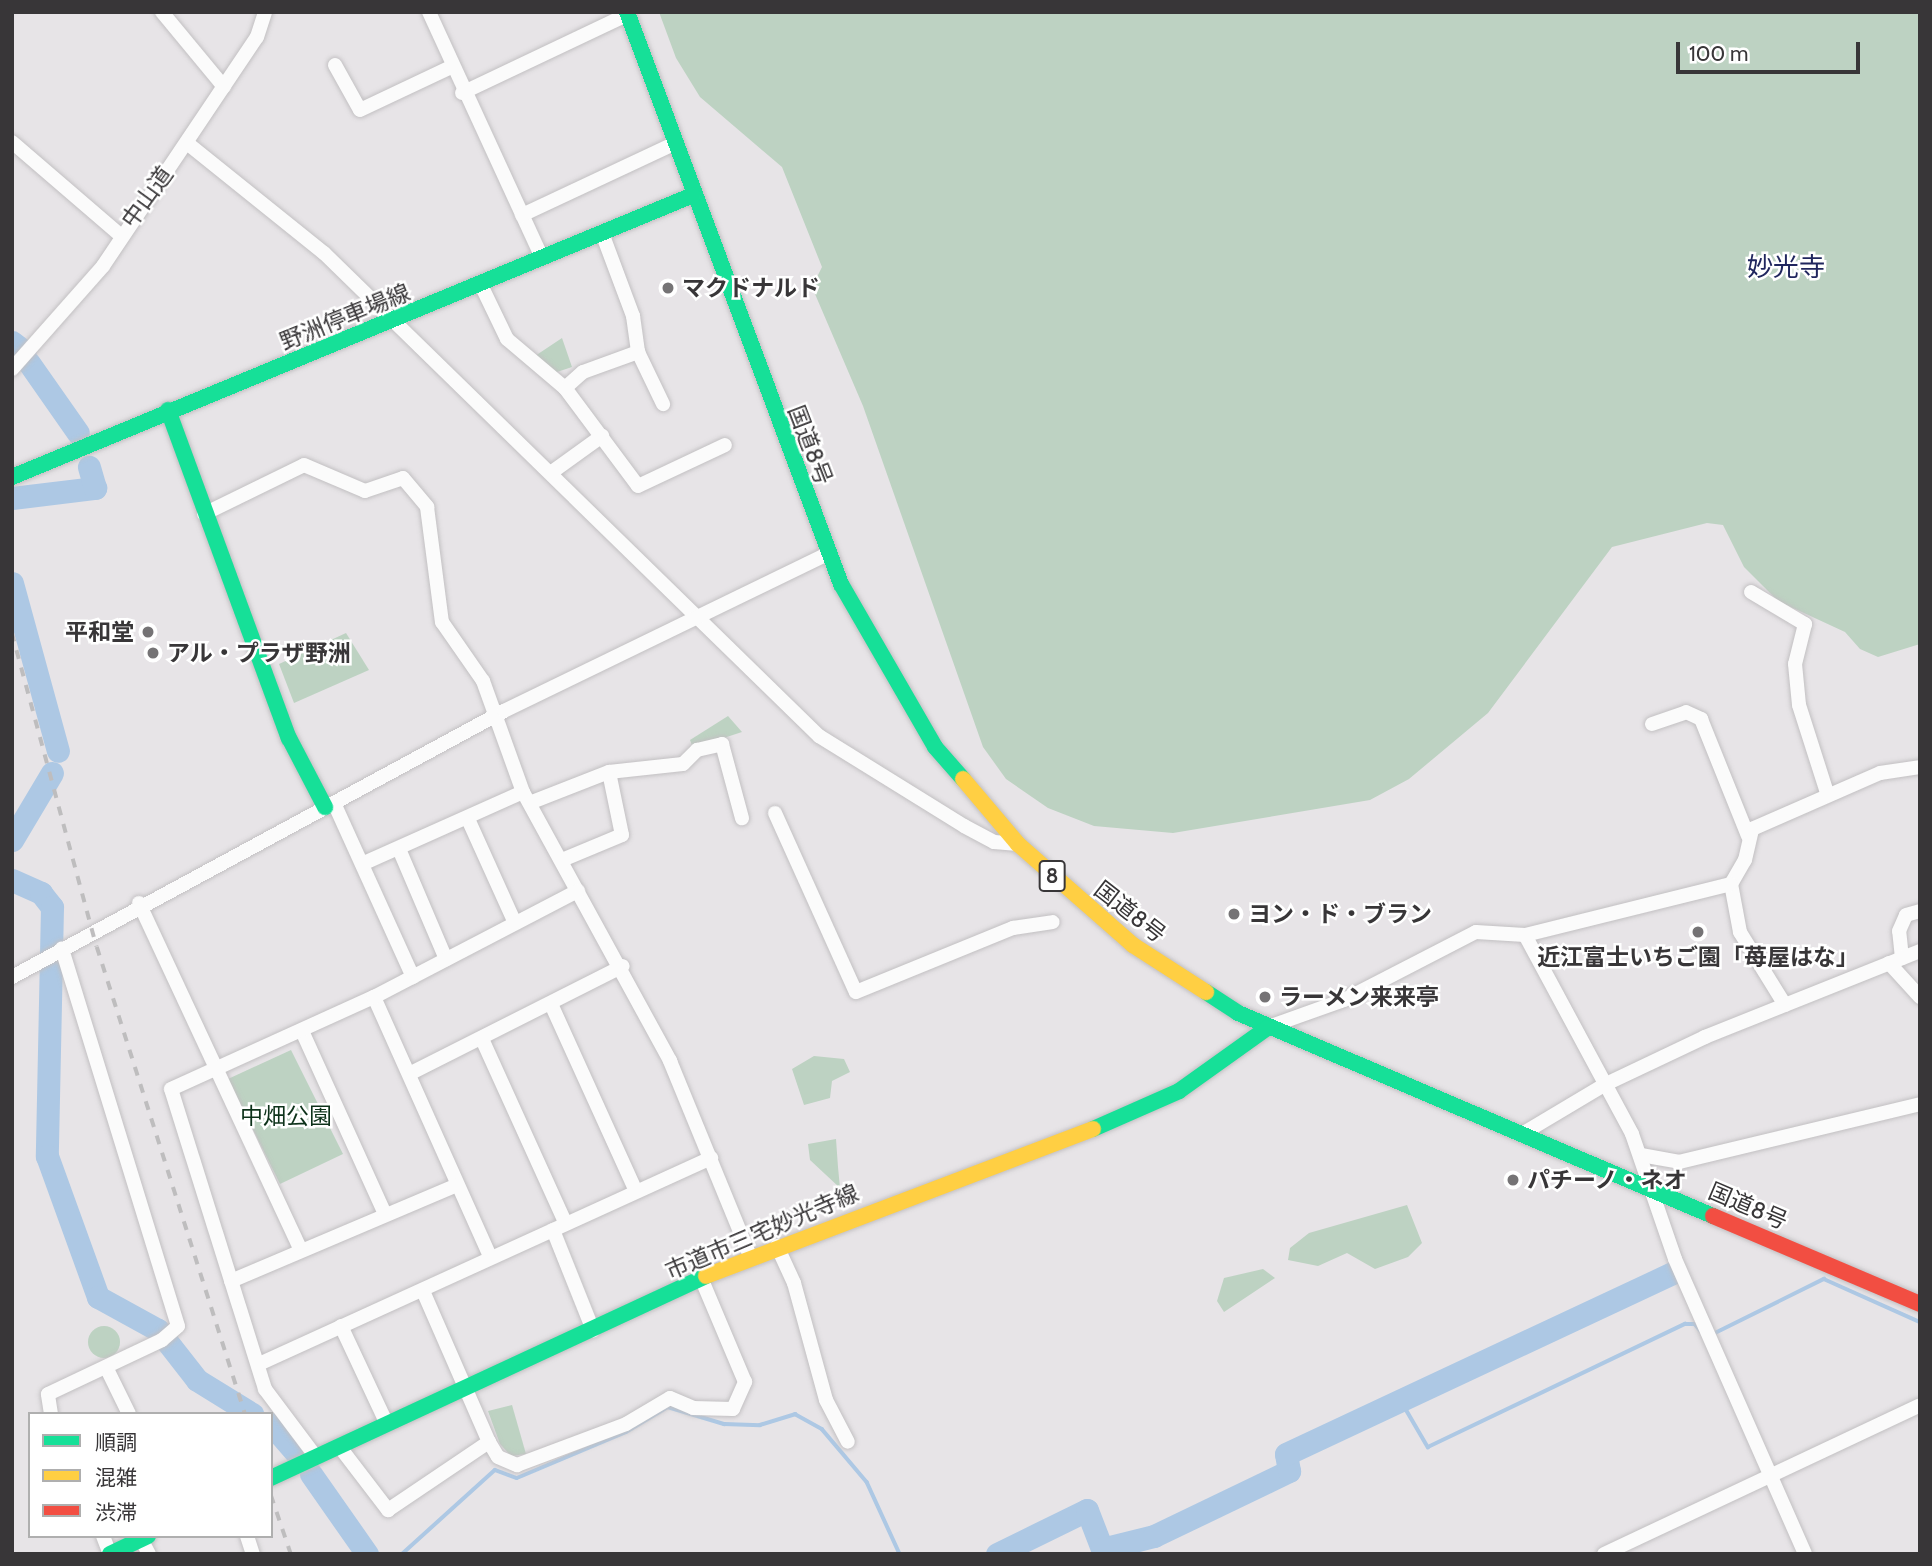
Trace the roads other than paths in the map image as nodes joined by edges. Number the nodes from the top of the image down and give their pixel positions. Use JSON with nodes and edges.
{"nodes":[{"id":1,"x":162,"y":12,"type":"edge"},
{"id":2,"x":265,"y":12,"type":"edge"},
{"id":3,"x":429,"y":12,"type":"edge"},
{"id":4,"x":628,"y":13,"type":"edge"},
{"id":5,"x":335,"y":65,"type":"dead end"},
{"id":6,"x":451,"y":67,"type":"junction"},
{"id":7,"x":224,"y":87,"type":"junction"},
{"id":8,"x":463,"y":93,"type":"junction"},
{"id":9,"x":12,"y":142,"type":"edge"},
{"id":10,"x":187,"y":142,"type":"junction"},
{"id":11,"x":676,"y":143,"type":"junction"},
{"id":12,"x":693,"y":195,"type":"junction"},
{"id":13,"x":522,"y":215,"type":"junction"},
{"id":14,"x":602,"y":233,"type":"junction"},
{"id":15,"x":120,"y":235,"type":"junction"},
{"id":16,"x":542,"y":258,"type":"junction"},
{"id":17,"x":481,"y":285,"type":"junction"},
{"id":18,"x":395,"y":321,"type":"junction"},
{"id":19,"x":638,"y":352,"type":"junction"},
{"id":20,"x":12,"y":369,"type":"edge"},
{"id":21,"x":565,"y":388,"type":"junction"},
{"id":22,"x":663,"y":404,"type":"dead end"},
{"id":23,"x":168,"y":410,"type":"junction"},
{"id":24,"x":603,"y":436,"type":"junction"},
{"id":25,"x":725,"y":445,"type":"dead end"},
{"id":26,"x":552,"y":472,"type":"junction"},
{"id":27,"x":12,"y":477,"type":"edge"},
{"id":28,"x":204,"y":514,"type":"junction"},
{"id":29,"x":827,"y":554,"type":"junction"},
{"id":30,"x":1751,"y":592,"type":"dead end"},
{"id":31,"x":694,"y":618,"type":"junction"},
{"id":32,"x":494,"y":716,"type":"junction"},
{"id":33,"x":1652,"y":724,"type":"dead end"},
{"id":34,"x":1920,"y":767,"type":"edge"},
{"id":35,"x":609,"y":772,"type":"junction"},
{"id":36,"x":1827,"y":793,"type":"junction"},
{"id":37,"x":527,"y":797,"type":"junction"},
{"id":38,"x":329,"y":805,"type":"junction"},
{"id":39,"x":775,"y":813,"type":"dead end"},
{"id":40,"x":743,"y":818,"type":"dead end"},
{"id":41,"x":468,"y":819,"type":"junction"},
{"id":42,"x":1748,"y":836,"type":"junction"},
{"id":43,"x":1018,"y":844,"type":"junction"},
{"id":44,"x":399,"y":849,"type":"junction"},
{"id":45,"x":562,"y":860,"type":"junction"},
{"id":46,"x":362,"y":864,"type":"junction"},
{"id":47,"x":1731,"y":884,"type":"junction"},
{"id":48,"x":578,"y":891,"type":"junction"},
{"id":49,"x":139,"y":902,"type":"junction"},
{"id":50,"x":1920,"y":911,"type":"edge"},
{"id":51,"x":1053,"y":922,"type":"dead end"},
{"id":52,"x":514,"y":923,"type":"junction"},
{"id":53,"x":1525,"y":935,"type":"junction"},
{"id":54,"x":62,"y":948,"type":"junction"},
{"id":55,"x":1920,"y":951,"type":"edge"},
{"id":56,"x":446,"y":959,"type":"junction"},
{"id":57,"x":1896,"y":961,"type":"junction"},
{"id":58,"x":623,"y":965,"type":"junction"},
{"id":59,"x":12,"y":977,"type":"edge"},
{"id":60,"x":414,"y":977,"type":"junction"},
{"id":61,"x":374,"y":997,"type":"junction"},
{"id":62,"x":1920,"y":997,"type":"edge"},
{"id":63,"x":551,"y":1004,"type":"junction"},
{"id":64,"x":1785,"y":1005,"type":"junction"},
{"id":65,"x":1267,"y":1028,"type":"junction"},
{"id":66,"x":302,"y":1031,"type":"junction"},
{"id":67,"x":482,"y":1039,"type":"junction"},
{"id":68,"x":219,"y":1066,"type":"junction"},
{"id":69,"x":411,"y":1073,"type":"junction"},
{"id":70,"x":1605,"y":1084,"type":"junction"},
{"id":71,"x":1920,"y":1104,"type":"edge"},
{"id":72,"x":1522,"y":1134,"type":"junction"},
{"id":73,"x":1641,"y":1155,"type":"junction"},
{"id":74,"x":711,"y":1158,"type":"junction"},
{"id":75,"x":457,"y":1185,"type":"junction"},
{"id":76,"x":1650,"y":1189,"type":"junction"},
{"id":77,"x":636,"y":1191,"type":"junction"},
{"id":78,"x":385,"y":1214,"type":"junction"},
{"id":79,"x":559,"y":1226,"type":"junction"},
{"id":80,"x":777,"y":1246,"type":"junction"},
{"id":81,"x":302,"y":1250,"type":"junction"},
{"id":82,"x":490,"y":1256,"type":"junction"},
{"id":83,"x":750,"y":1256,"type":"junction"},
{"id":84,"x":702,"y":1280,"type":"junction"},
{"id":85,"x":231,"y":1281,"type":"junction"},
{"id":86,"x":423,"y":1291,"type":"junction"},
{"id":87,"x":1920,"y":1304,"type":"edge"},
{"id":88,"x":341,"y":1326,"type":"junction"},
{"id":89,"x":593,"y":1330,"type":"junction"},
{"id":90,"x":259,"y":1364,"type":"junction"},
{"id":91,"x":106,"y":1367,"type":"junction"},
{"id":92,"x":467,"y":1387,"type":"junction"},
{"id":93,"x":1920,"y":1405,"type":"edge"},
{"id":94,"x":51,"y":1412,"type":"edge"},
{"id":95,"x":128,"y":1412,"type":"edge"},
{"id":96,"x":387,"y":1424,"type":"junction"},
{"id":97,"x":489,"y":1442,"type":"junction"},
{"id":98,"x":848,"y":1442,"type":"dead end"},
{"id":99,"x":339,"y":1446,"type":"junction"},
{"id":100,"x":316,"y":1457,"type":"junction"},
{"id":101,"x":273,"y":1477,"type":"edge"},
{"id":102,"x":1772,"y":1477,"type":"junction"},
{"id":103,"x":146,"y":1543,"type":"edge"},
{"id":104,"x":110,"y":1554,"type":"edge"},
{"id":105,"x":1604,"y":1554,"type":"edge"},
{"id":106,"x":1805,"y":1554,"type":"edge"}],
"edges":[{"from":1,"to":7,"type":"street"},
{"from":2,"to":7,"type":"street","name":"中山道"},
{"from":3,"to":6,"type":"street"},
{"from":4,"to":8,"type":"street"},
{"from":4,"to":11,"type":"main road","name":"国道8号","number":"8"},
{"from":5,"to":6,"type":"street"},
{"from":6,"to":8,"type":"street"},
{"from":7,"to":10,"type":"street","name":"中山道"},
{"from":8,"to":13,"type":"street"},
{"from":9,"to":15,"type":"street"},
{"from":10,"to":15,"type":"street","name":"中山道"},
{"from":10,"to":18,"type":"street"},
{"from":11,"to":12,"type":"main road","name":"国道8号","number":"8"},
{"from":11,"to":13,"type":"street"},
{"from":12,"to":14,"type":"main road","name":"野洲停車場線"},
{"from":12,"to":29,"type":"main road","name":"国道8号","number":"8"},
{"from":13,"to":16,"type":"street"},
{"from":14,"to":16,"type":"main road","name":"野洲停車場線"},
{"from":14,"to":19,"type":"street"},
{"from":15,"to":20,"type":"street","name":"中山道"},
{"from":16,"to":17,"type":"main road","name":"野洲停車場線"},
{"from":17,"to":18,"type":"main road","name":"野洲停車場線"},
{"from":17,"to":21,"type":"street"},
{"from":18,"to":23,"type":"main road","name":"野洲停車場線"},
{"from":18,"to":26,"type":"street"},
{"from":19,"to":21,"type":"street"},
{"from":19,"to":22,"type":"street"},
{"from":21,"to":24,"type":"street"},
{"from":23,"to":27,"type":"main road","name":"野洲停車場線"},
{"from":23,"to":28,"type":"main road"},
{"from":24,"to":25,"type":"street"},
{"from":24,"to":26,"type":"street"},
{"from":26,"to":31,"type":"street"},
{"from":28,"to":32,"type":"street"},
{"from":28,"to":38,"type":"main road"},
{"from":29,"to":31,"type":"street"},
{"from":29,"to":43,"type":"main road","name":"国道8号","number":"8"},
{"from":30,"to":36,"type":"street"},
{"from":31,"to":32,"type":"street"},
{"from":31,"to":43,"type":"street"},
{"from":32,"to":37,"type":"street"},
{"from":32,"to":38,"type":"street"},
{"from":33,"to":42,"type":"street"},
{"from":34,"to":36,"type":"street"},
{"from":35,"to":37,"type":"street"},
{"from":35,"to":40,"type":"street"},
{"from":35,"to":45,"type":"street"},
{"from":36,"to":42,"type":"street"},
{"from":37,"to":41,"type":"street"},
{"from":37,"to":45,"type":"street"},
{"from":38,"to":46,"type":"street"},
{"from":38,"to":49,"type":"street"},
{"from":39,"to":51,"type":"street"},
{"from":41,"to":44,"type":"street"},
{"from":41,"to":52,"type":"street"},
{"from":42,"to":47,"type":"street"},
{"from":43,"to":65,"type":"main road","name":"国道8号","number":"8"},
{"from":44,"to":46,"type":"street"},
{"from":44,"to":56,"type":"street"},
{"from":45,"to":48,"type":"street"},
{"from":46,"to":60,"type":"street"},
{"from":47,"to":53,"type":"street"},
{"from":47,"to":64,"type":"street"},
{"from":48,"to":52,"type":"street"},
{"from":48,"to":58,"type":"street"},
{"from":49,"to":54,"type":"street"},
{"from":49,"to":68,"type":"street"},
{"from":50,"to":57,"type":"street"},
{"from":52,"to":56,"type":"street"},
{"from":53,"to":65,"type":"street"},
{"from":53,"to":70,"type":"street"},
{"from":54,"to":59,"type":"street"},
{"from":54,"to":91,"type":"street"},
{"from":55,"to":57,"type":"street"},
{"from":56,"to":60,"type":"street"},
{"from":57,"to":62,"type":"street"},
{"from":57,"to":64,"type":"street"},
{"from":58,"to":63,"type":"street"},
{"from":58,"to":74,"type":"street"},
{"from":60,"to":61,"type":"street"},
{"from":61,"to":66,"type":"street"},
{"from":61,"to":69,"type":"street"},
{"from":63,"to":67,"type":"street"},
{"from":63,"to":77,"type":"street"},
{"from":64,"to":70,"type":"street"},
{"from":65,"to":72,"type":"main road","name":"国道8号","number":"8"},
{"from":65,"to":80,"type":"main road","name":"市道市三宅妙光寺線"},
{"from":66,"to":68,"type":"street"},
{"from":66,"to":78,"type":"street"},
{"from":67,"to":69,"type":"street"},
{"from":67,"to":79,"type":"street"},
{"from":68,"to":81,"type":"street"},
{"from":68,"to":85,"type":"street"},
{"from":69,"to":75,"type":"street"},
{"from":70,"to":72,"type":"street"},
{"from":70,"to":73,"type":"street"},
{"from":71,"to":73,"type":"street"},
{"from":72,"to":76,"type":"main road","name":"国道8号","number":"8"},
{"from":73,"to":76,"type":"street"},
{"from":74,"to":77,"type":"street"},
{"from":74,"to":83,"type":"street"},
{"from":75,"to":78,"type":"street"},
{"from":75,"to":82,"type":"street"},
{"from":76,"to":87,"type":"main road","name":"国道8号","number":"8"},
{"from":76,"to":102,"type":"street"},
{"from":77,"to":79,"type":"street"},
{"from":78,"to":81,"type":"street"},
{"from":79,"to":82,"type":"street"},
{"from":79,"to":89,"type":"street"},
{"from":80,"to":83,"type":"main road","name":"市道市三宅妙光寺線"},
{"from":80,"to":98,"type":"street"},
{"from":81,"to":85,"type":"street"},
{"from":82,"to":86,"type":"street"},
{"from":83,"to":84,"type":"main road","name":"市道市三宅妙光寺線"},
{"from":84,"to":89,"type":"main road","name":"市道市三宅妙光寺線"},
{"from":84,"to":97,"type":"street"},
{"from":85,"to":90,"type":"street"},
{"from":86,"to":88,"type":"street"},
{"from":86,"to":92,"type":"street"},
{"from":88,"to":90,"type":"street"},
{"from":88,"to":96,"type":"street"},
{"from":89,"to":92,"type":"main road","name":"市道市三宅妙光寺線"},
{"from":90,"to":100,"type":"street"},
{"from":91,"to":94,"type":"street"},
{"from":91,"to":95,"type":"street"},
{"from":92,"to":96,"type":"main road","name":"市道市三宅妙光寺線"},
{"from":92,"to":97,"type":"street"},
{"from":93,"to":102,"type":"street"},
{"from":96,"to":99,"type":"main road","name":"市道市三宅妙光寺線"},
{"from":97,"to":99,"type":"street"},
{"from":99,"to":100,"type":"main road","name":"市道市三宅妙光寺線"},
{"from":100,"to":101,"type":"main road","name":"市道市三宅妙光寺線"},
{"from":102,"to":105,"type":"street"},
{"from":102,"to":106,"type":"street"},
{"from":103,"to":104,"type":"main road"}]}
